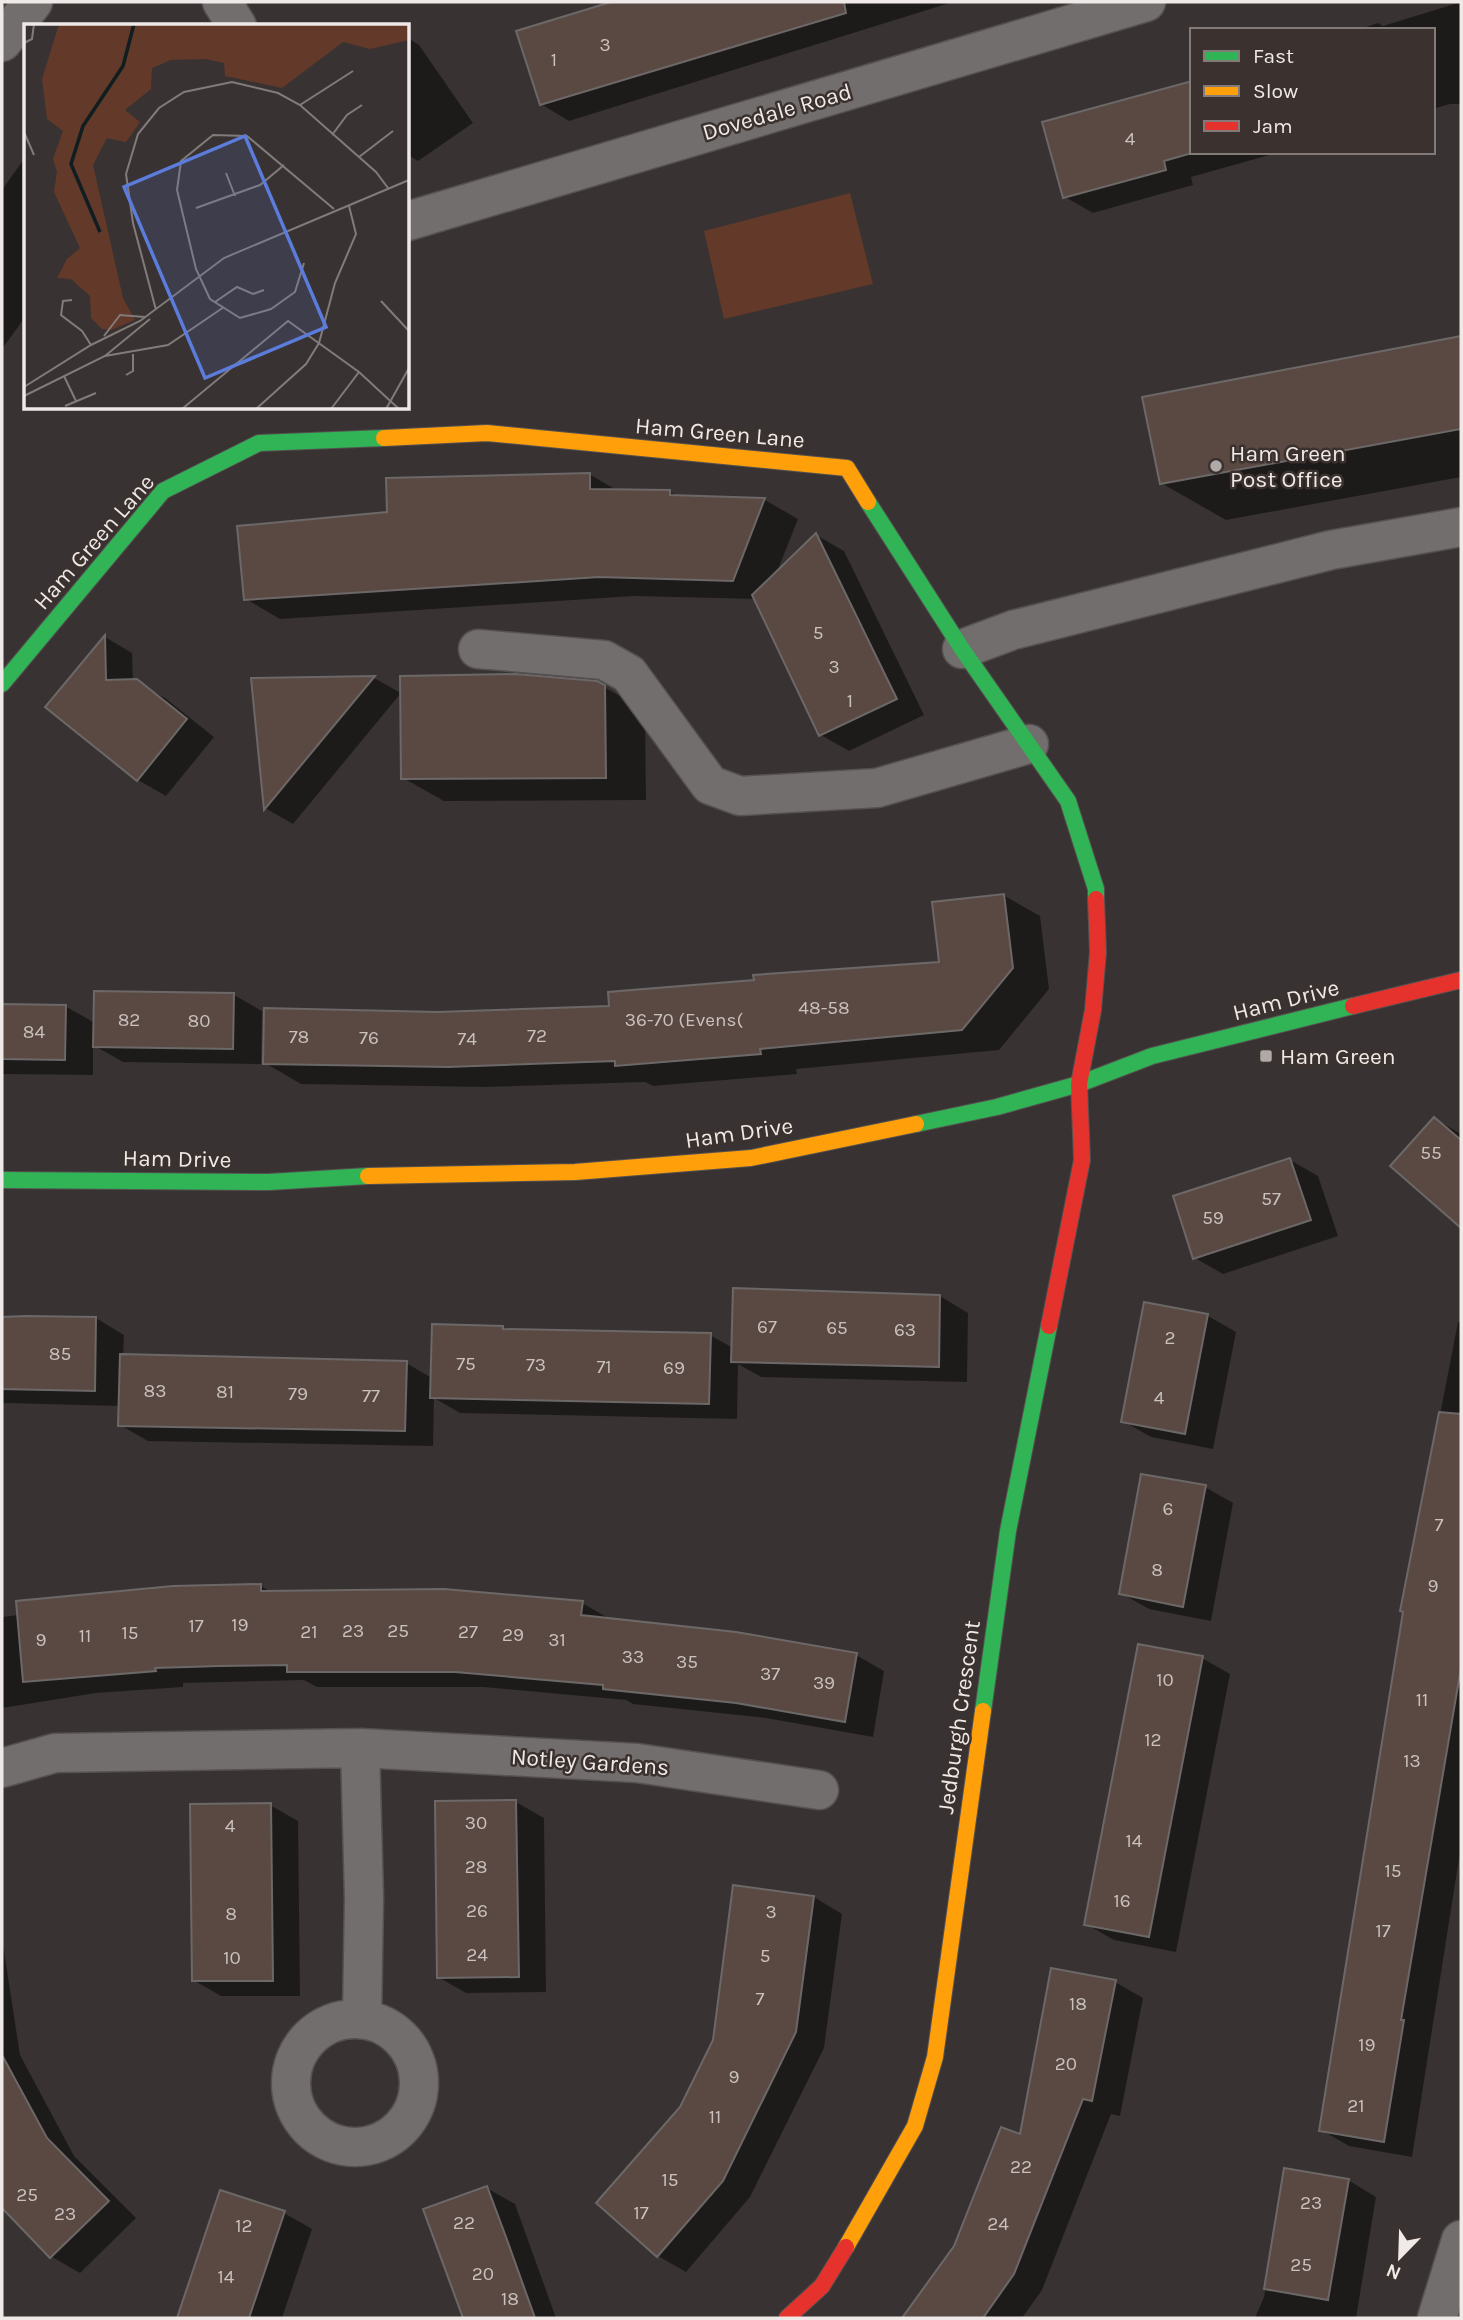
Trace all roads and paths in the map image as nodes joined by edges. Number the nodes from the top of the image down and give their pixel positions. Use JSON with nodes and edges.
{"nodes":[{"id":1,"x":33,"y":2,"type":"edge"},
{"id":2,"x":222,"y":2,"type":"edge"},
{"id":3,"x":1146,"y":2,"type":"edge"},
{"id":4,"x":236,"y":24,"type":"edge"},
{"id":5,"x":2,"y":41,"type":"edge"},
{"id":6,"x":410,"y":220,"type":"edge"},
{"id":7,"x":1461,"y":527,"type":"edge"},
{"id":8,"x":478,"y":649,"type":"dead end"},
{"id":9,"x":962,"y":649,"type":"junction"},
{"id":10,"x":2,"y":684,"type":"edge"},
{"id":11,"x":1029,"y":744,"type":"junction"},
{"id":12,"x":1461,"y":980,"type":"edge"},
{"id":13,"x":1079,"y":1084,"type":"junction"},
{"id":14,"x":2,"y":1180,"type":"edge"},
{"id":15,"x":360,"y":1748,"type":"junction"},
{"id":16,"x":2,"y":1768,"type":"edge"},
{"id":17,"x":819,"y":1790,"type":"dead end"},
{"id":18,"x":362,"y":2019,"type":"dead end"},
{"id":19,"x":1461,"y":2240,"type":"edge"},
{"id":20,"x":787,"y":2318,"type":"edge"},
{"id":21,"x":1437,"y":2318,"type":"edge"}],
"edges":[{"from":1,"to":5,"type":"street"},
{"from":2,"to":4,"type":"street"},
{"from":3,"to":6,"type":"street","name":"Dovedale Road"},
{"from":7,"to":9,"type":"street"},
{"from":8,"to":11,"type":"street"},
{"from":9,"to":10,"type":"street","name":"Ham Green Lane"},
{"from":9,"to":11,"type":"street","name":"Ham Green Lane"},
{"from":11,"to":13,"type":"street","name":"Ham Green Lane"},
{"from":12,"to":13,"type":"street","name":"Ham Drive"},
{"from":13,"to":14,"type":"street","name":"Ham Drive"},
{"from":13,"to":20,"type":"street","name":"Jedburgh Crescent"},
{"from":15,"to":16,"type":"street","name":"Notley Gardens"},
{"from":15,"to":17,"type":"street","name":"Notley Gardens"},
{"from":15,"to":18,"type":"street"},
{"from":19,"to":21,"type":"street"}]}
